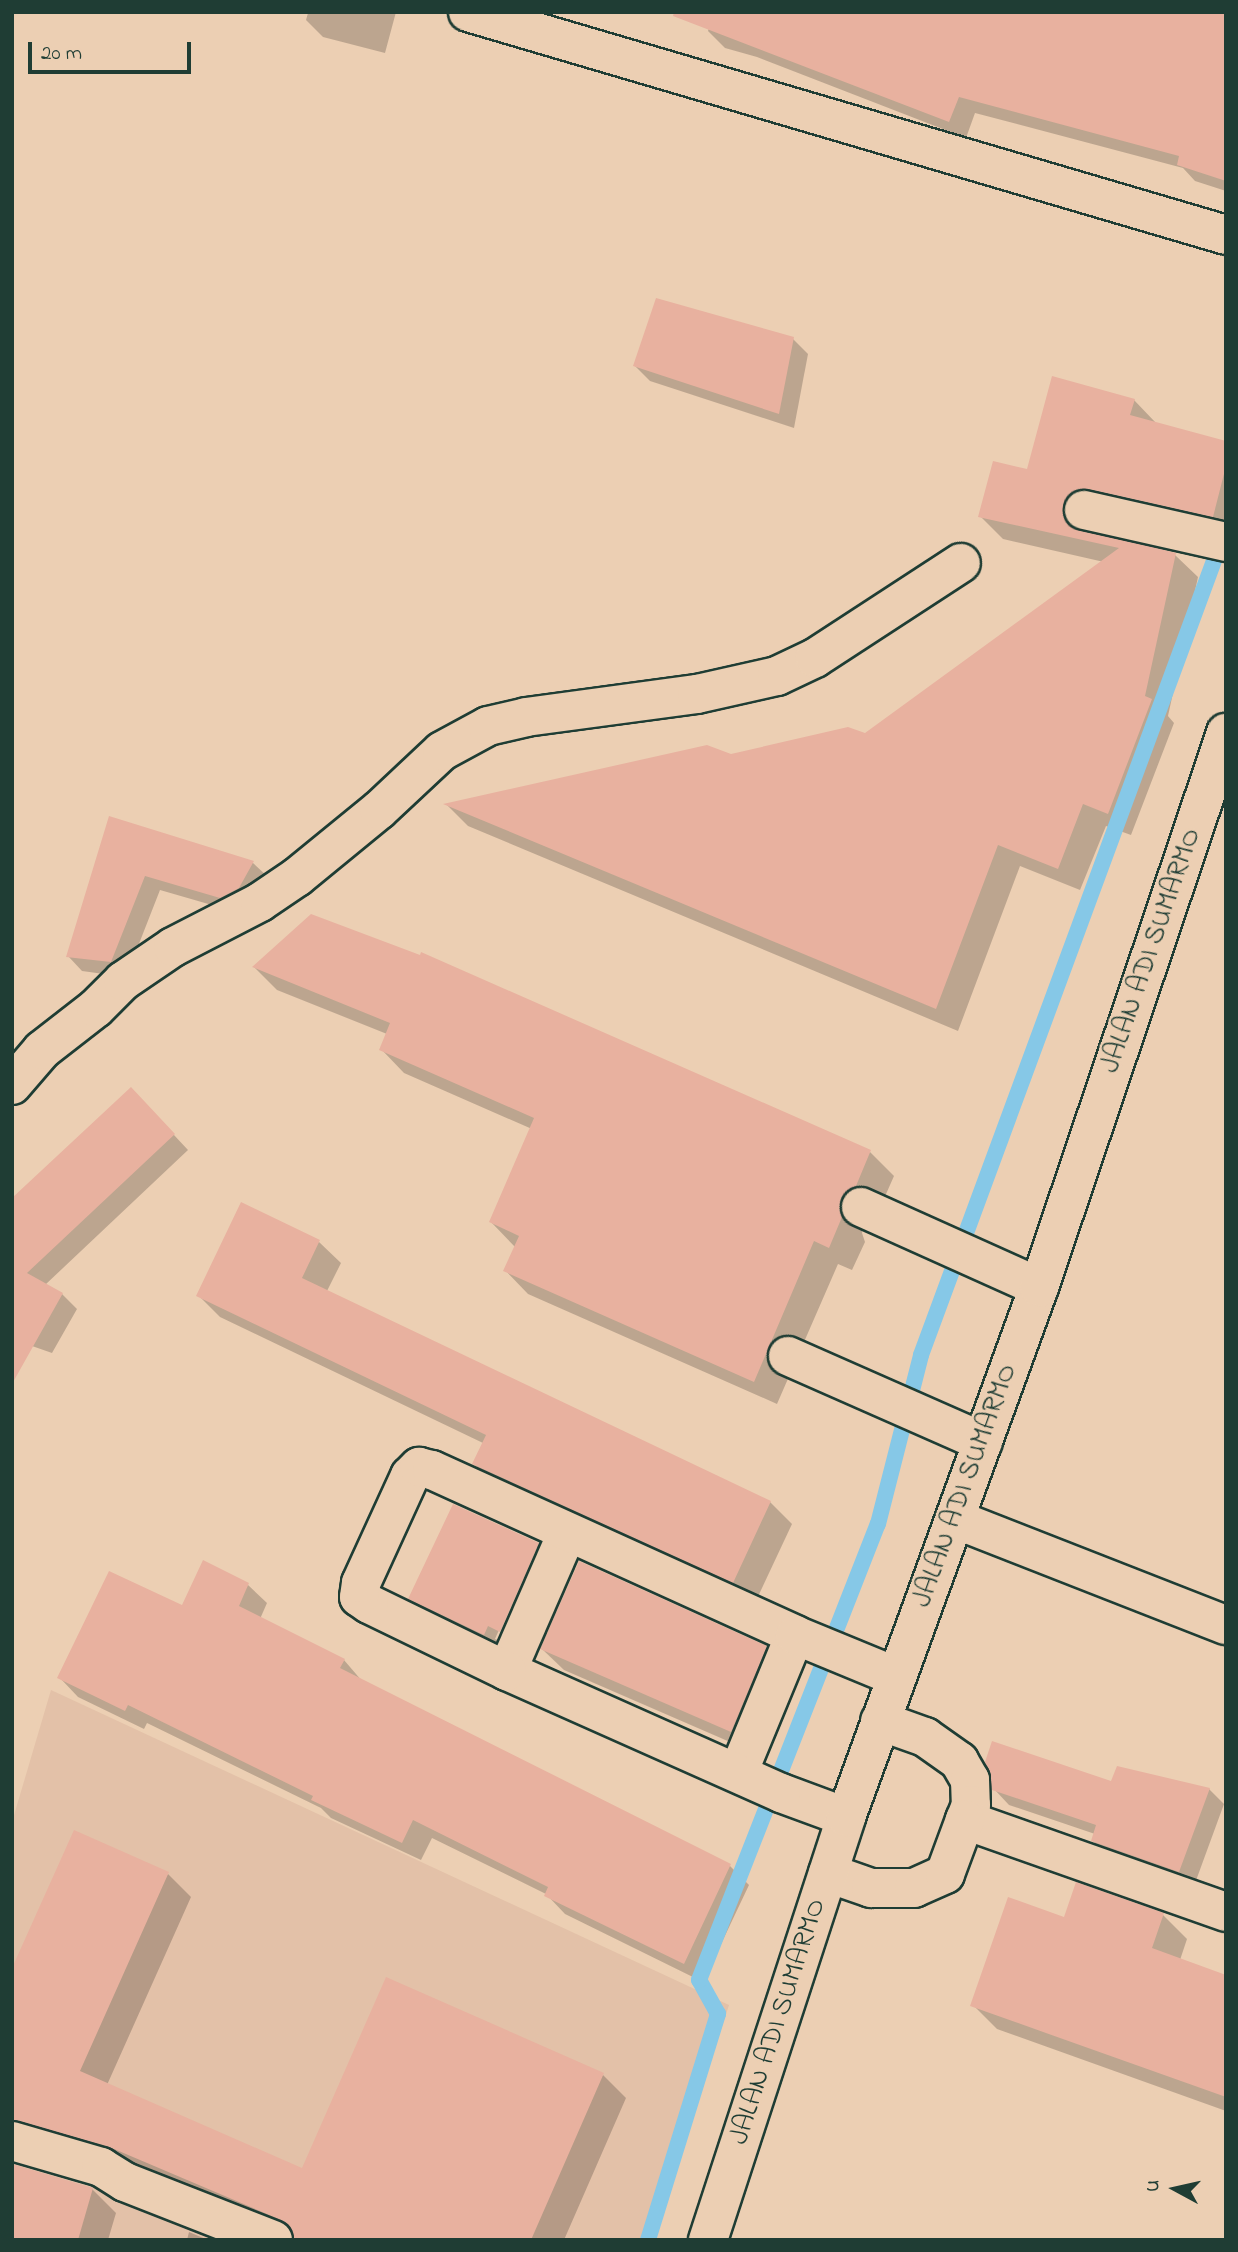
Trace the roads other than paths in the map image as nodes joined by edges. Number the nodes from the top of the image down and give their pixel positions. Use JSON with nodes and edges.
{"nodes":[{"id":1,"x":468,"y":12,"type":"edge"},
{"id":2,"x":1226,"y":235,"type":"edge"},
{"id":3,"x":1084,"y":510,"type":"dead end"},
{"id":4,"x":1222,"y":541,"type":"edge"},
{"id":5,"x":961,"y":563,"type":"dead end"},
{"id":6,"x":1226,"y":733,"type":"edge"},
{"id":7,"x":12,"y":1085,"type":"edge"},
{"id":8,"x":861,"y":1207,"type":"dead end"},
{"id":9,"x":1039,"y":1287,"type":"junction"},
{"id":10,"x":788,"y":1356,"type":"dead end"},
{"id":11,"x":983,"y":1442,"type":"junction"},
{"id":12,"x":954,"y":1520,"type":"junction"},
{"id":13,"x":567,"y":1533,"type":"junction"},
{"id":14,"x":1226,"y":1625,"type":"edge"},
{"id":15,"x":818,"y":1644,"type":"junction"},
{"id":16,"x":507,"y":1671,"type":"junction"},
{"id":17,"x":897,"y":1677,"type":"junction"},
{"id":18,"x":880,"y":1721,"type":"junction"},
{"id":19,"x":759,"y":1783,"type":"junction"},
{"id":20,"x":846,"y":1817,"type":"junction"},
{"id":21,"x":965,"y":1820,"type":"junction"},
{"id":22,"x":828,"y":1872,"type":"junction"},
{"id":23,"x":1226,"y":1912,"type":"edge"},
{"id":24,"x":12,"y":2141,"type":"edge"},
{"id":25,"x":273,"y":2240,"type":"edge"},
{"id":26,"x":708,"y":2240,"type":"edge"}],
"edges":[{"from":1,"to":2,"type":"main road"},
{"from":3,"to":4,"type":"main road"},
{"from":5,"to":7,"type":"main road"},
{"from":6,"to":9,"type":"main road","name":"JALAN ADI SUMARMO"},
{"from":8,"to":9,"type":"main road"},
{"from":9,"to":11,"type":"main road","name":"JALAN ADI SUMARMO"},
{"from":10,"to":11,"type":"main road"},
{"from":11,"to":12,"type":"main road","name":"JALAN ADI SUMARMO"},
{"from":12,"to":14,"type":"main road"},
{"from":12,"to":17,"type":"main road","name":"JALAN ADI SUMARMO"},
{"from":13,"to":15,"type":"main road"},
{"from":13,"to":16,"type":"main road"},
{"from":13,"to":16,"type":"main road"},
{"from":15,"to":17,"type":"main road"},
{"from":15,"to":19,"type":"main road"},
{"from":16,"to":19,"type":"main road"},
{"from":17,"to":18,"type":"main road","name":"JALAN ADI SUMARMO"},
{"from":18,"to":20,"type":"main road","name":"JALAN ADI SUMARMO"},
{"from":18,"to":21,"type":"main road"},
{"from":19,"to":20,"type":"main road"},
{"from":20,"to":22,"type":"main road","name":"JALAN ADI SUMARMO"},
{"from":21,"to":22,"type":"main road"},
{"from":21,"to":23,"type":"main road"},
{"from":22,"to":26,"type":"main road","name":"JALAN ADI SUMARMO"},
{"from":24,"to":25,"type":"main road"}]}
